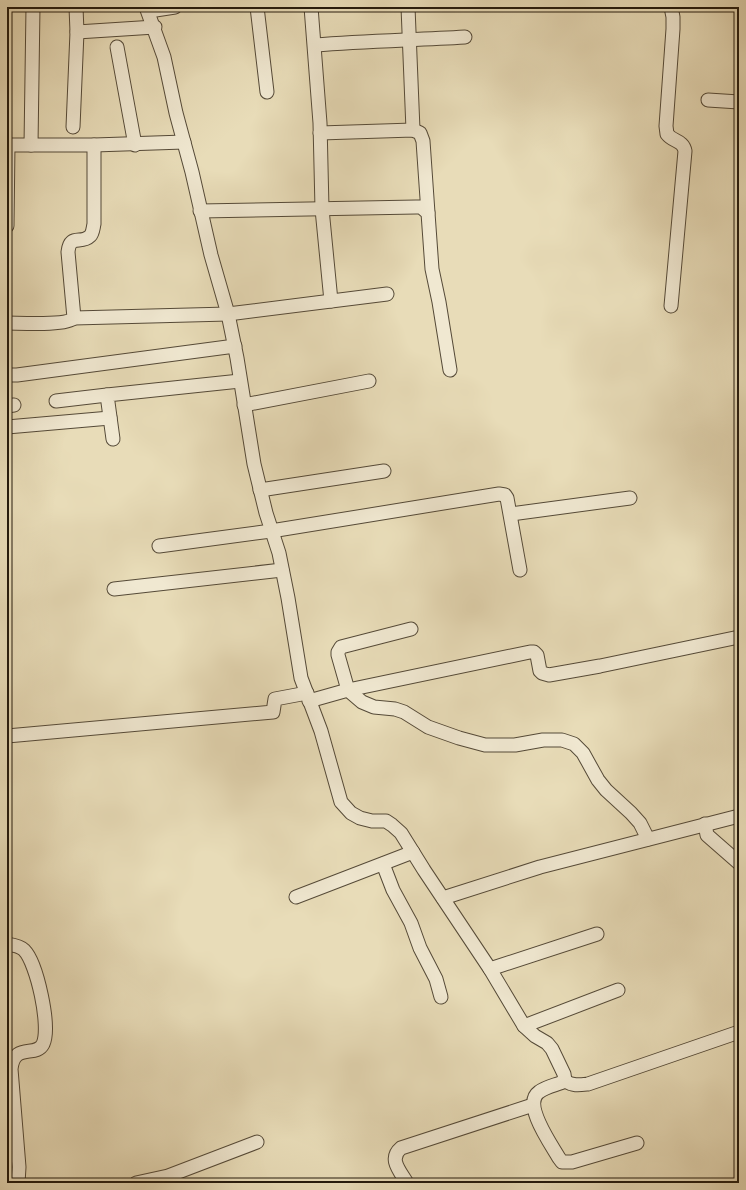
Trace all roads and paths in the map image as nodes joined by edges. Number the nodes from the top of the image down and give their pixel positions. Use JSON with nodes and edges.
{"nodes":[{"id":1,"x":33,"y":7,"type":"edge"},
{"id":2,"x":76,"y":7,"type":"edge"},
{"id":3,"x":175,"y":7,"type":"edge"},
{"id":4,"x":257,"y":7,"type":"edge"},
{"id":5,"x":311,"y":7,"type":"edge"},
{"id":6,"x":408,"y":7,"type":"edge"},
{"id":7,"x":671,"y":7,"type":"edge"},
{"id":8,"x":148,"y":9,"type":"edge"},
{"id":9,"x":154,"y":27,"type":"junction"},
{"id":10,"x":77,"y":32,"type":"junction"},
{"id":11,"x":465,"y":37,"type":"dead end"},
{"id":12,"x":410,"y":40,"type":"junction"},
{"id":13,"x":315,"y":45,"type":"junction"},
{"id":14,"x":116,"y":47,"type":"dead end"},
{"id":15,"x":267,"y":92,"type":"dead end"},
{"id":16,"x":708,"y":100,"type":"dead end"},
{"id":17,"x":739,"y":102,"type":"edge"},
{"id":18,"x":73,"y":127,"type":"dead end"},
{"id":19,"x":413,"y":130,"type":"junction"},
{"id":20,"x":320,"y":133,"type":"junction"},
{"id":21,"x":184,"y":142,"type":"junction"},
{"id":22,"x":8,"y":145,"type":"edge"},
{"id":23,"x":31,"y":145,"type":"junction"},
{"id":24,"x":135,"y":145,"type":"junction"},
{"id":25,"x":94,"y":146,"type":"junction"},
{"id":26,"x":7,"y":185,"type":"edge"},
{"id":27,"x":322,"y":209,"type":"junction"},
{"id":28,"x":200,"y":211,"type":"junction"},
{"id":29,"x":428,"y":213,"type":"junction"},
{"id":30,"x":7,"y":226,"type":"edge"},
{"id":31,"x":387,"y":294,"type":"dead end"},
{"id":32,"x":331,"y":302,"type":"junction"},
{"id":33,"x":671,"y":306,"type":"dead end"},
{"id":34,"x":228,"y":314,"type":"junction"},
{"id":35,"x":74,"y":318,"type":"junction"},
{"id":36,"x":7,"y":322,"type":"edge"},
{"id":37,"x":235,"y":346,"type":"junction"},
{"id":38,"x":450,"y":370,"type":"dead end"},
{"id":39,"x":7,"y":375,"type":"edge"},
{"id":40,"x":240,"y":381,"type":"junction"},
{"id":41,"x":369,"y":381,"type":"dead end"},
{"id":42,"x":107,"y":395,"type":"junction"},
{"id":43,"x":56,"y":401,"type":"dead end"},
{"id":44,"x":244,"y":404,"type":"junction"},
{"id":45,"x":110,"y":418,"type":"junction"},
{"id":46,"x":7,"y":427,"type":"edge"},
{"id":47,"x":113,"y":439,"type":"dead end"},
{"id":48,"x":384,"y":471,"type":"dead end"},
{"id":49,"x":260,"y":490,"type":"junction"},
{"id":50,"x":630,"y":498,"type":"dead end"},
{"id":51,"x":511,"y":514,"type":"junction"},
{"id":52,"x":271,"y":531,"type":"junction"},
{"id":53,"x":159,"y":546,"type":"dead end"},
{"id":54,"x":282,"y":570,"type":"junction"},
{"id":55,"x":520,"y":570,"type":"dead end"},
{"id":56,"x":114,"y":590,"type":"dead end"},
{"id":57,"x":411,"y":629,"type":"dead end"},
{"id":58,"x":739,"y":637,"type":"edge"},
{"id":59,"x":348,"y":690,"type":"junction"},
{"id":60,"x":308,"y":697,"type":"junction"},
{"id":61,"x":7,"y":736,"type":"edge"},
{"id":62,"x":739,"y":816,"type":"edge"},
{"id":63,"x":705,"y":824,"type":"junction"},
{"id":64,"x":648,"y":839,"type":"junction"},
{"id":65,"x":413,"y":852,"type":"junction"},
{"id":66,"x":739,"y":863,"type":"edge"},
{"id":67,"x":383,"y":864,"type":"junction"},
{"id":68,"x":296,"y":897,"type":"dead end"},
{"id":69,"x":443,"y":898,"type":"junction"},
{"id":70,"x":597,"y":934,"type":"dead end"},
{"id":71,"x":7,"y":944,"type":"edge"},
{"id":72,"x":490,"y":969,"type":"junction"},
{"id":73,"x":618,"y":990,"type":"dead end"},
{"id":74,"x":441,"y":997,"type":"dead end"},
{"id":75,"x":524,"y":1026,"type":"junction"},
{"id":76,"x":739,"y":1032,"type":"edge"},
{"id":77,"x":565,"y":1081,"type":"junction"},
{"id":78,"x":533,"y":1105,"type":"junction"},
{"id":79,"x":257,"y":1142,"type":"dead end"},
{"id":80,"x":637,"y":1143,"type":"dead end"},
{"id":81,"x":18,"y":1183,"type":"edge"},
{"id":82,"x":136,"y":1183,"type":"edge"},
{"id":83,"x":407,"y":1183,"type":"edge"}],
"edges":[{"from":1,"to":23,"type":"street"},
{"from":2,"to":10,"type":"street"},
{"from":3,"to":8,"type":"street"},
{"from":4,"to":15,"type":"street"},
{"from":5,"to":13,"type":"street"},
{"from":6,"to":12,"type":"street"},
{"from":7,"to":33,"type":"street"},
{"from":8,"to":9,"type":"street"},
{"from":9,"to":10,"type":"street"},
{"from":9,"to":21,"type":"street"},
{"from":10,"to":18,"type":"street"},
{"from":11,"to":12,"type":"street"},
{"from":12,"to":13,"type":"street"},
{"from":12,"to":19,"type":"street"},
{"from":13,"to":20,"type":"street"},
{"from":14,"to":24,"type":"street"},
{"from":16,"to":17,"type":"street"},
{"from":19,"to":20,"type":"street"},
{"from":19,"to":29,"type":"street"},
{"from":20,"to":27,"type":"street"},
{"from":21,"to":24,"type":"street"},
{"from":21,"to":28,"type":"street"},
{"from":22,"to":23,"type":"street"},
{"from":22,"to":26,"type":"street"},
{"from":23,"to":25,"type":"street"},
{"from":24,"to":25,"type":"street"},
{"from":25,"to":35,"type":"street"},
{"from":26,"to":30,"type":"street"},
{"from":27,"to":28,"type":"street"},
{"from":27,"to":29,"type":"street"},
{"from":27,"to":32,"type":"street"},
{"from":28,"to":34,"type":"street"},
{"from":29,"to":38,"type":"street"},
{"from":31,"to":32,"type":"street"},
{"from":32,"to":34,"type":"street"},
{"from":34,"to":35,"type":"street"},
{"from":34,"to":37,"type":"street"},
{"from":35,"to":36,"type":"street"},
{"from":37,"to":39,"type":"street"},
{"from":37,"to":40,"type":"street"},
{"from":40,"to":42,"type":"street"},
{"from":40,"to":44,"type":"street"},
{"from":41,"to":44,"type":"street"},
{"from":42,"to":43,"type":"street"},
{"from":42,"to":45,"type":"street"},
{"from":44,"to":49,"type":"street"},
{"from":45,"to":46,"type":"street"},
{"from":45,"to":47,"type":"street"},
{"from":48,"to":49,"type":"street"},
{"from":49,"to":52,"type":"street"},
{"from":50,"to":51,"type":"street"},
{"from":51,"to":52,"type":"street"},
{"from":51,"to":55,"type":"street"},
{"from":52,"to":53,"type":"street"},
{"from":52,"to":54,"type":"street"},
{"from":54,"to":56,"type":"street"},
{"from":54,"to":60,"type":"street"},
{"from":57,"to":59,"type":"street"},
{"from":58,"to":59,"type":"street"},
{"from":59,"to":60,"type":"street"},
{"from":59,"to":64,"type":"street"},
{"from":60,"to":61,"type":"street"},
{"from":60,"to":65,"type":"street"},
{"from":62,"to":63,"type":"street"},
{"from":63,"to":64,"type":"street"},
{"from":63,"to":66,"type":"street"},
{"from":64,"to":69,"type":"street"},
{"from":65,"to":67,"type":"street"},
{"from":65,"to":69,"type":"street"},
{"from":67,"to":68,"type":"street"},
{"from":67,"to":74,"type":"street"},
{"from":69,"to":72,"type":"street"},
{"from":70,"to":72,"type":"street"},
{"from":71,"to":81,"type":"street"},
{"from":72,"to":75,"type":"street"},
{"from":73,"to":75,"type":"street"},
{"from":75,"to":77,"type":"street"},
{"from":76,"to":77,"type":"street"},
{"from":77,"to":78,"type":"street"},
{"from":78,"to":80,"type":"street"},
{"from":78,"to":83,"type":"street"},
{"from":79,"to":82,"type":"street"}]}
